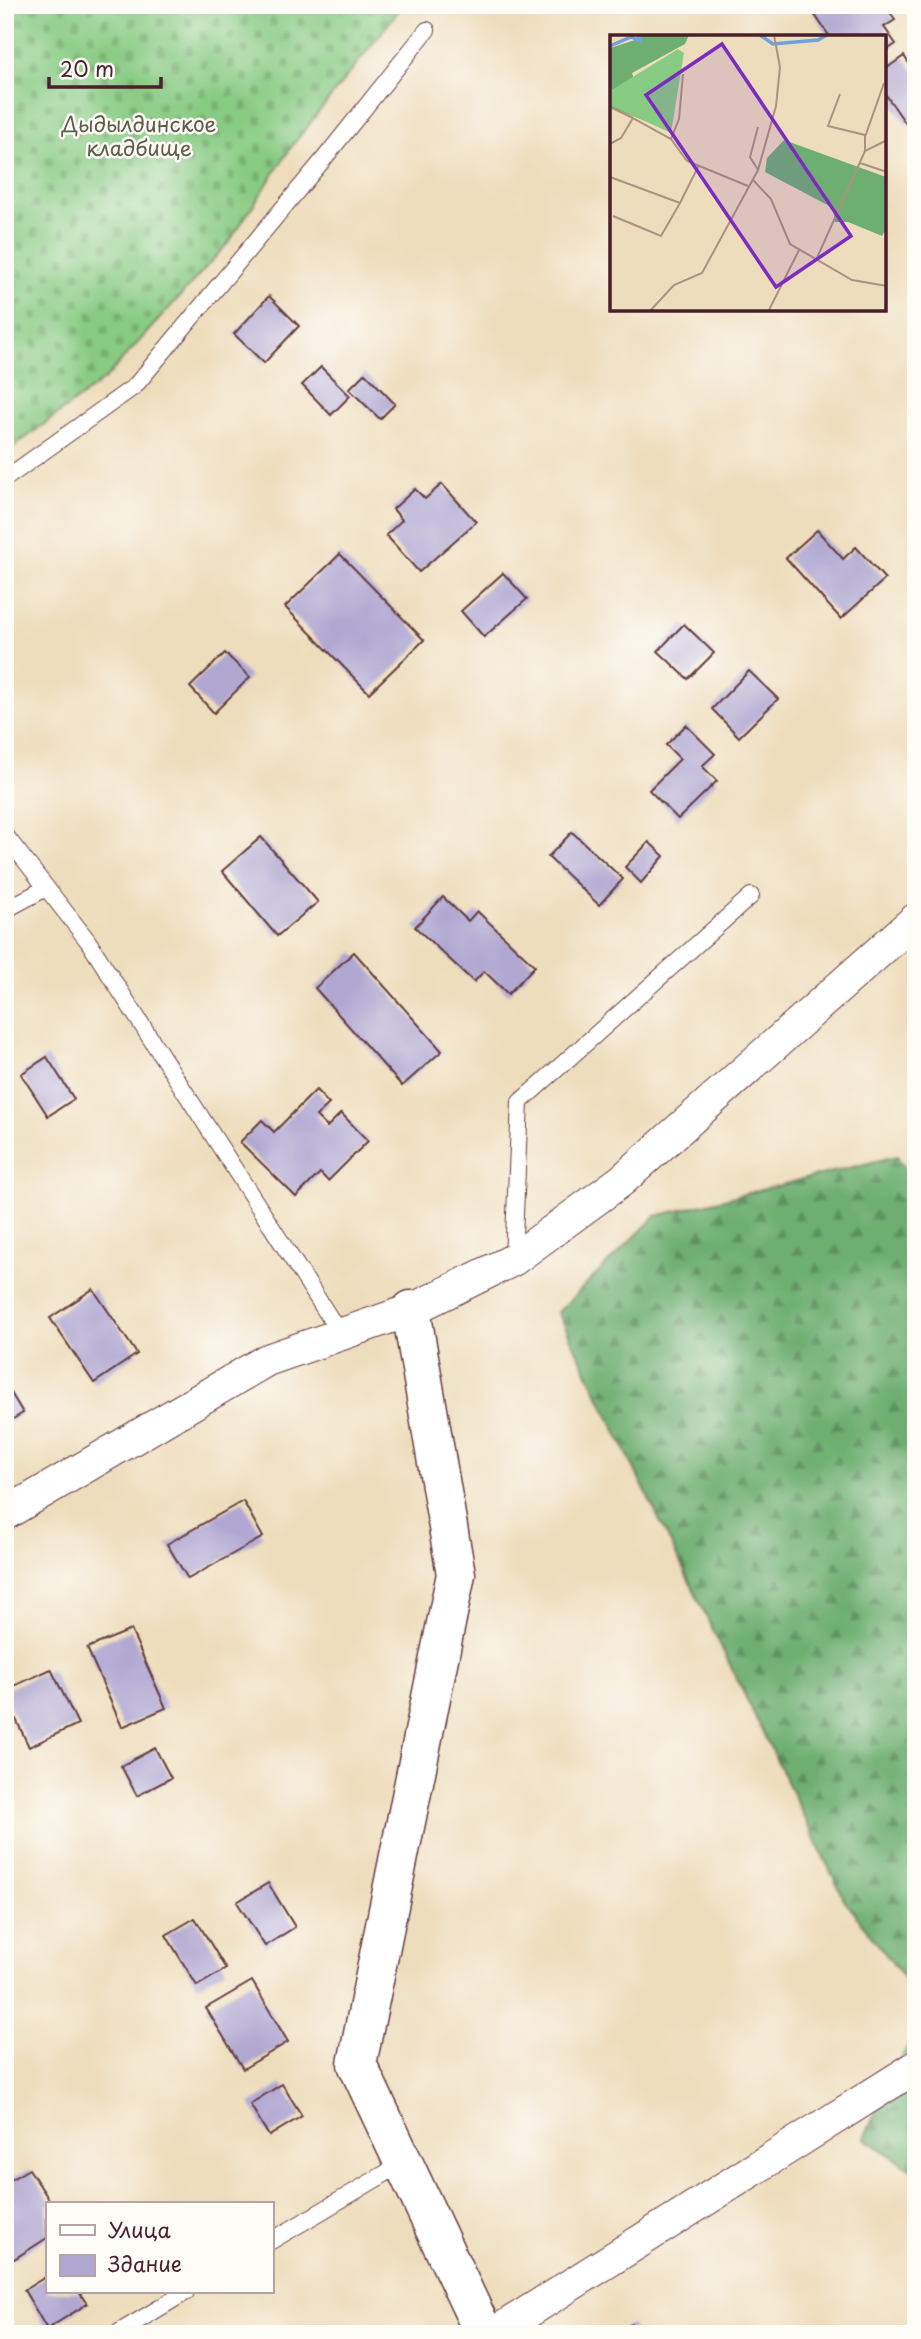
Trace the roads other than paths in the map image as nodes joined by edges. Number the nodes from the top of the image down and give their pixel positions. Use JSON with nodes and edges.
{"nodes":[{"id":1,"x":427,"y":30,"type":"dead end"},
{"id":2,"x":5,"y":479,"type":"edge"},
{"id":3,"x":5,"y":835,"type":"edge"},
{"id":4,"x":46,"y":888,"type":"junction"},
{"id":5,"x":751,"y":896,"type":"dead end"},
{"id":6,"x":5,"y":911,"type":"edge"},
{"id":7,"x":916,"y":919,"type":"edge"},
{"id":8,"x":513,"y":1260,"type":"junction"},
{"id":9,"x":411,"y":1310,"type":"junction"},
{"id":10,"x":341,"y":1335,"type":"junction"},
{"id":11,"x":5,"y":1514,"type":"edge"},
{"id":12,"x":916,"y":2067,"type":"edge"},
{"id":13,"x":403,"y":2162,"type":"junction"},
{"id":14,"x":273,"y":2240,"type":"edge"},
{"id":15,"x":183,"y":2294,"type":"edge"},
{"id":16,"x":116,"y":2334,"type":"edge"},
{"id":17,"x":484,"y":2334,"type":"edge"},
{"id":18,"x":492,"y":2334,"type":"edge"}],
"edges":[{"from":1,"to":2,"type":"lane"},
{"from":3,"to":4,"type":"lane"},
{"from":4,"to":6,"type":"lane"},
{"from":4,"to":10,"type":"lane"},
{"from":5,"to":8,"type":"lane"},
{"from":7,"to":8,"type":"street"},
{"from":8,"to":9,"type":"street"},
{"from":9,"to":10,"type":"street"},
{"from":9,"to":13,"type":"street"},
{"from":10,"to":11,"type":"street"},
{"from":12,"to":18,"type":"street"},
{"from":13,"to":14,"type":"lane"},
{"from":13,"to":17,"type":"street"},
{"from":15,"to":16,"type":"lane"}]}
